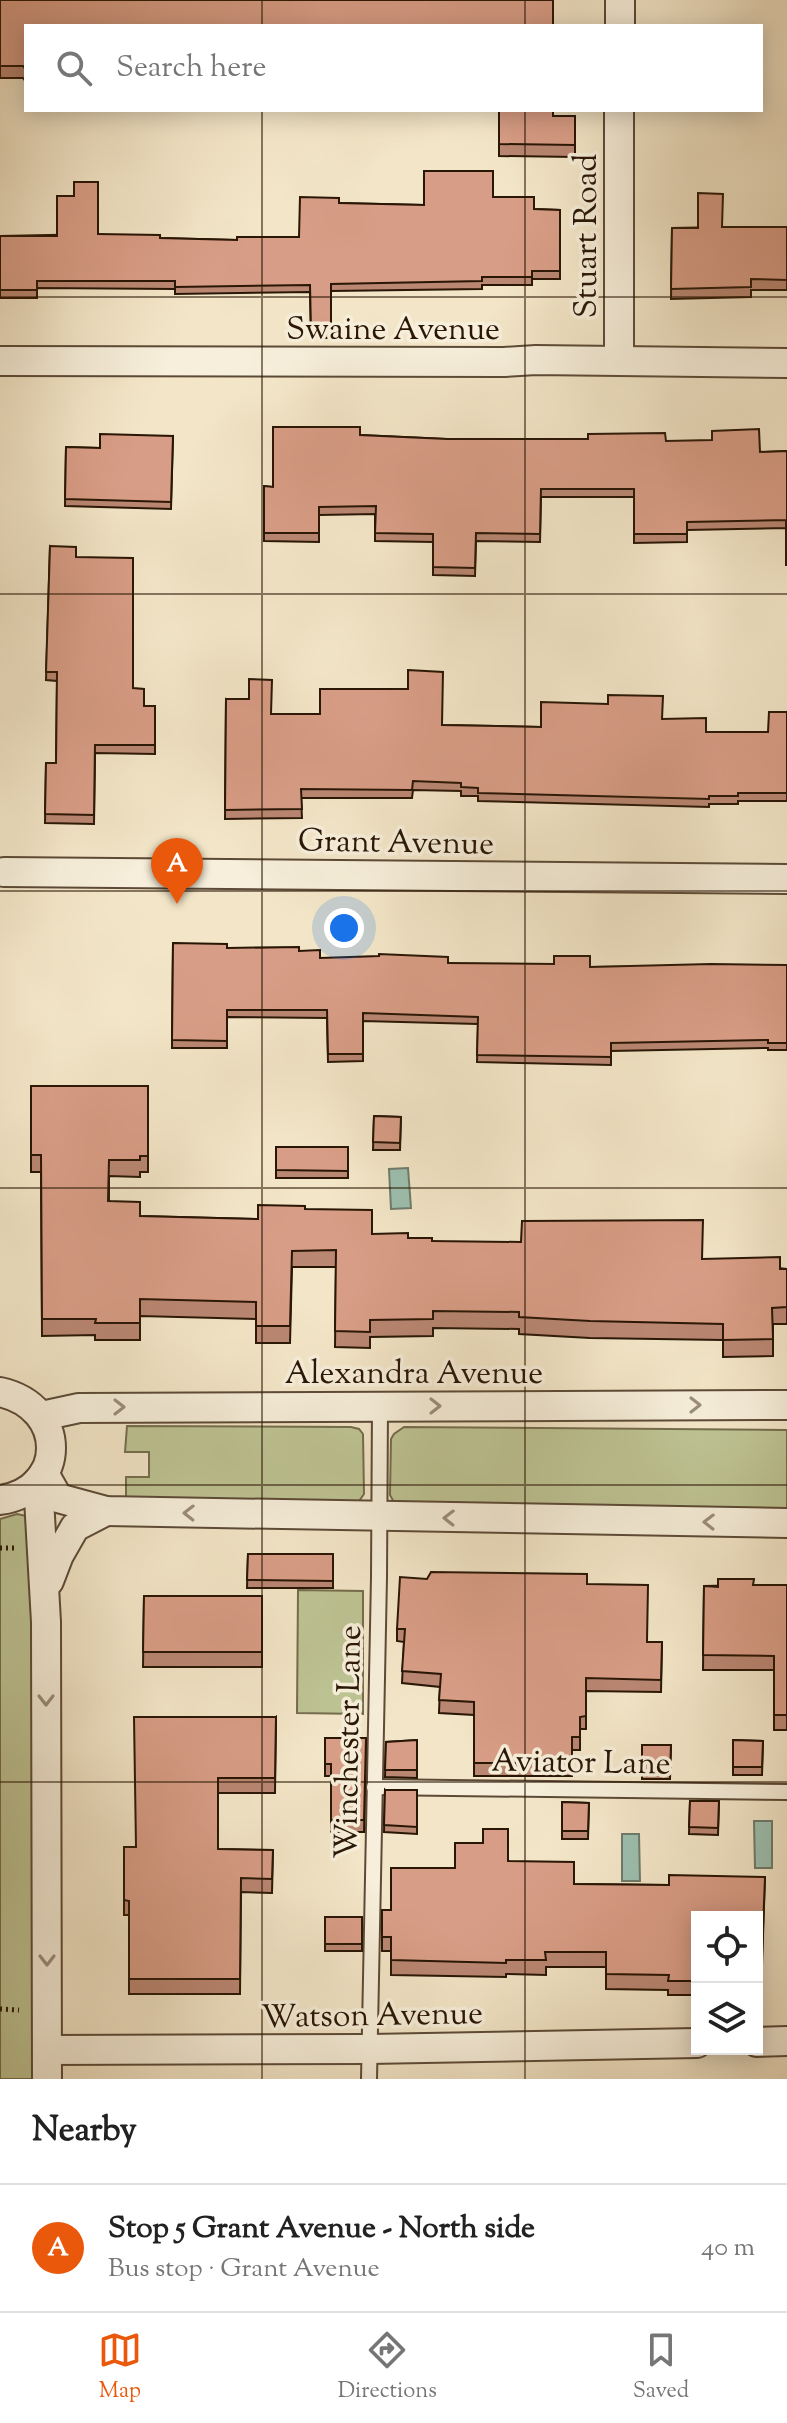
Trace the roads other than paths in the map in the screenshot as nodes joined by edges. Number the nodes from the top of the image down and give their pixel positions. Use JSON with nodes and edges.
{"nodes":[{"id":1,"x":620,"y":0,"type":"edge"},
{"id":2,"x":620,"y":24,"type":"edge"},
{"id":3,"x":619,"y":112,"type":"edge"},
{"id":4,"x":0,"y":361,"type":"edge"},
{"id":5,"x":619,"y":361,"type":"junction"},
{"id":6,"x":787,"y":363,"type":"edge"},
{"id":7,"x":1,"y":872,"type":"edge"},
{"id":8,"x":787,"y":879,"type":"edge"},
{"id":9,"x":0,"y":1392,"type":"edge"},
{"id":10,"x":787,"y":1405,"type":"edge"},
{"id":11,"x":380,"y":1406,"type":"junction"},
{"id":12,"x":42,"y":1416,"type":"junction"},
{"id":13,"x":41,"y":1477,"type":"junction"},
{"id":14,"x":0,"y":1500,"type":"edge"},
{"id":15,"x":106,"y":1511,"type":"junction"},
{"id":16,"x":380,"y":1517,"type":"junction"},
{"id":17,"x":787,"y":1523,"type":"edge"},
{"id":18,"x":46,"y":1591,"type":"junction"},
{"id":19,"x":374,"y":1787,"type":"junction"},
{"id":20,"x":787,"y":1792,"type":"edge"},
{"id":21,"x":787,"y":2041,"type":"edge"},
{"id":22,"x":763,"y":2042,"type":"edge"},
{"id":23,"x":691,"y":2043,"type":"edge"},
{"id":24,"x":369,"y":2049,"type":"junction"},
{"id":25,"x":47,"y":2050,"type":"junction"},
{"id":26,"x":47,"y":2079,"type":"edge"},
{"id":27,"x":369,"y":2079,"type":"edge"}],
"edges":[{"from":1,"to":2,"type":"street"},
{"from":3,"to":5,"type":"street","name":"Stuart Road"},
{"from":4,"to":5,"type":"street","name":"Swaine Avenue"},
{"from":5,"to":6,"type":"street","name":"Swaine Avenue"},
{"from":7,"to":8,"type":"street","name":"Grant Avenue"},
{"from":9,"to":12,"type":"street"},
{"from":11,"to":10,"type":"street","name":"Alexandra Avenue","one_way":true},
{"from":12,"to":11,"type":"street","name":"Alexandra Avenue","one_way":true},
{"from":11,"to":16,"type":"lane","name":"Winchester Lane"},
{"from":12,"to":13,"type":"street"},
{"from":13,"to":14,"type":"street"},
{"from":13,"to":15,"type":"street"},
{"from":13,"to":18,"type":"street"},
{"from":16,"to":15,"type":"street","one_way":true},
{"from":15,"to":18,"type":"street"},
{"from":17,"to":16,"type":"street","one_way":true},
{"from":16,"to":19,"type":"lane","name":"Winchester Lane"},
{"from":18,"to":25,"type":"street","one_way":true},
{"from":19,"to":20,"type":"lane","name":"Aviator Lane"},
{"from":19,"to":24,"type":"lane","name":"Winchester Lane"},
{"from":21,"to":22,"type":"street"},
{"from":23,"to":24,"type":"street","name":"Watson Avenue"},
{"from":24,"to":25,"type":"street","name":"Watson Avenue"},
{"from":24,"to":27,"type":"lane","name":"Winchester Lane"},
{"from":25,"to":26,"type":"street"}]}
